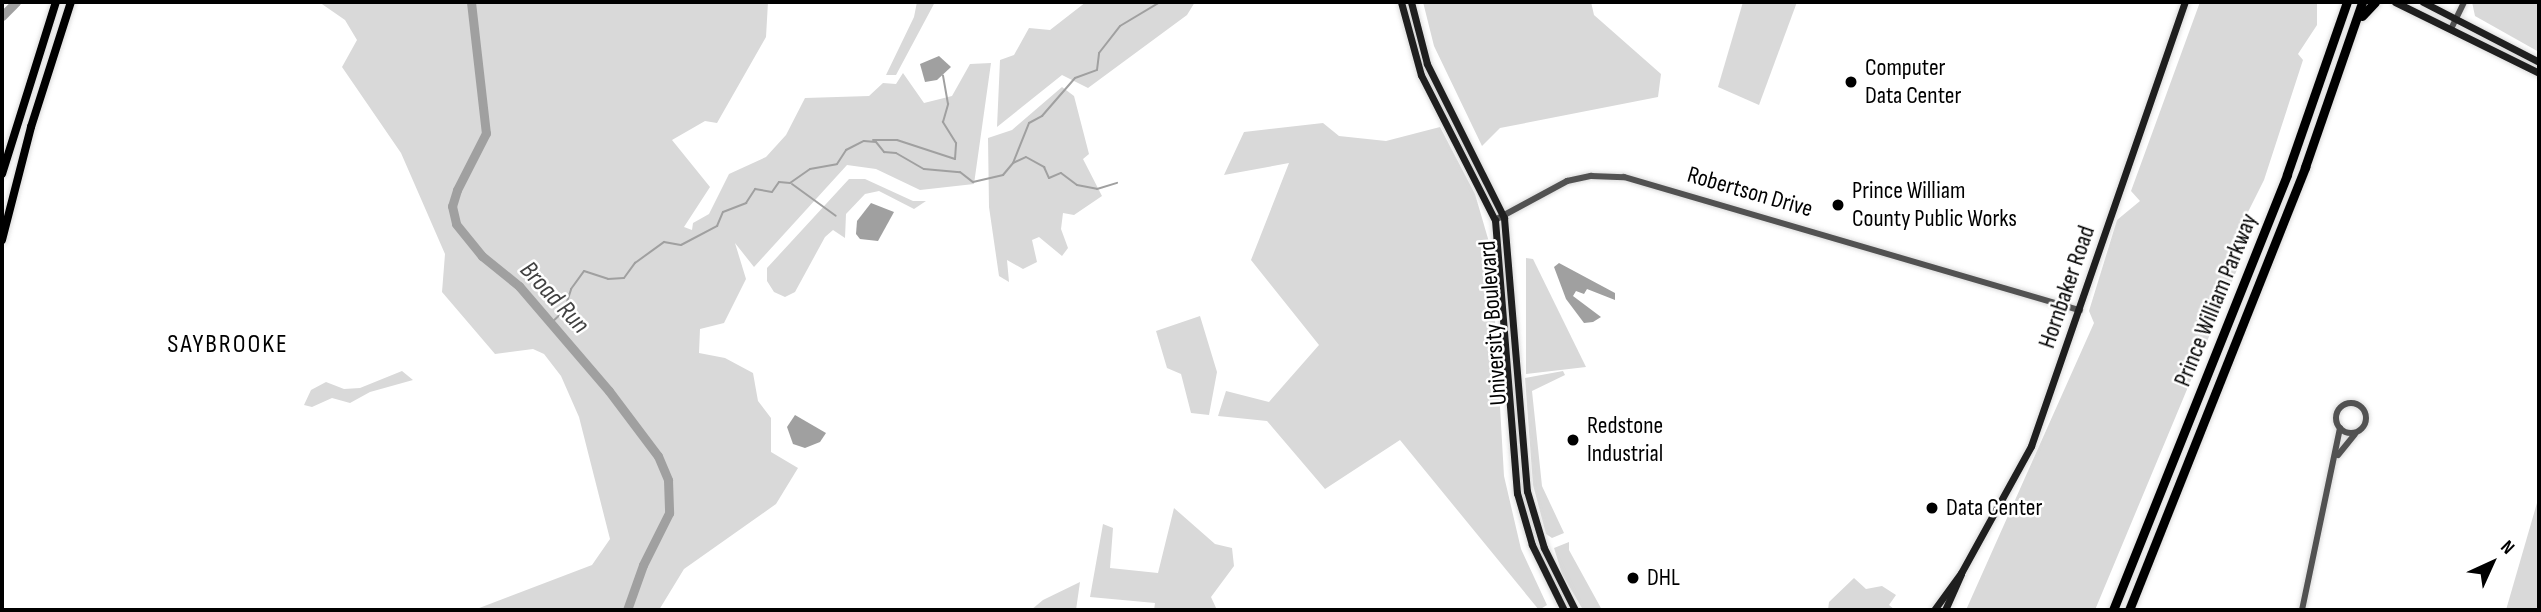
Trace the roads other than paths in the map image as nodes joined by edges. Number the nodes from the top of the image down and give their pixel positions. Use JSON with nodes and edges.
{"nodes":[{"id":1,"x":56,"y":2,"type":"edge"},
{"id":2,"x":71,"y":2,"type":"edge"},
{"id":3,"x":1401,"y":2,"type":"edge"},
{"id":4,"x":1411,"y":2,"type":"edge"},
{"id":5,"x":2185,"y":2,"type":"edge"},
{"id":6,"x":2347,"y":2,"type":"edge"},
{"id":7,"x":2362,"y":2,"type":"edge"},
{"id":8,"x":2375,"y":2,"type":"edge"},
{"id":9,"x":2395,"y":2,"type":"edge"},
{"id":10,"x":2423,"y":2,"type":"edge"},
{"id":11,"x":2465,"y":2,"type":"edge"},
{"id":12,"x":2456,"y":18,"type":"junction"},
{"id":13,"x":2355,"y":26,"type":"junction"},
{"id":14,"x":2451,"y":29,"type":"junction"},
{"id":15,"x":2539,"y":62,"type":"edge"},
{"id":16,"x":2539,"y":73,"type":"edge"},
{"id":17,"x":2,"y":174,"type":"edge"},
{"id":18,"x":1504,"y":218,"type":"junction"},
{"id":19,"x":1495,"y":220,"type":"junction"},
{"id":20,"x":2,"y":240,"type":"edge"},
{"id":21,"x":2080,"y":310,"type":"junction"},
{"id":22,"x":2340,"y":428,"type":"junction"},
{"id":23,"x":2357,"y":432,"type":"junction"},
{"id":24,"x":2332,"y":462,"type":"junction"},
{"id":25,"x":1961,"y":573,"type":"junction"},
{"id":26,"x":2302,"y":608,"type":"edge"},
{"id":27,"x":1564,"y":610,"type":"edge"},
{"id":28,"x":1575,"y":610,"type":"edge"},
{"id":29,"x":1934,"y":610,"type":"edge"},
{"id":30,"x":1945,"y":610,"type":"edge"},
{"id":31,"x":2113,"y":610,"type":"edge"},
{"id":32,"x":2129,"y":610,"type":"edge"}],
"edges":[{"from":1,"to":17,"type":"main road"},
{"from":2,"to":20,"type":"main road"},
{"from":3,"to":19,"type":"main road","name":"University Boulevard"},
{"from":4,"to":18,"type":"main road","name":"University Boulevard"},
{"from":5,"to":21,"type":"main road","name":"Hornbaker Road"},
{"from":6,"to":31,"type":"highway","name":"Prince William Parkway"},
{"from":7,"to":13,"type":"highway","name":"Prince William Parkway"},
{"from":8,"to":13,"type":"highway"},
{"from":9,"to":14,"type":"main road"},
{"from":10,"to":12,"type":"main road"},
{"from":11,"to":12,"type":"street"},
{"from":12,"to":14,"type":"street"},
{"from":12,"to":15,"type":"main road"},
{"from":13,"to":32,"type":"highway","name":"Prince William Parkway"},
{"from":14,"to":16,"type":"main road"},
{"from":18,"to":19,"type":"street","name":"Robertson Drive"},
{"from":18,"to":21,"type":"street","name":"Robertson Drive"},
{"from":18,"to":28,"type":"main road","name":"University Boulevard"},
{"from":19,"to":27,"type":"main road","name":"University Boulevard"},
{"from":21,"to":25,"type":"main road","name":"Hornbaker Road"},
{"from":22,"to":23,"type":"street"},
{"from":22,"to":23,"type":"street"},
{"from":22,"to":24,"type":"street"},
{"from":23,"to":24,"type":"street"},
{"from":24,"to":26,"type":"street"},
{"from":25,"to":29,"type":"main road","name":"Hornbaker Road"},
{"from":25,"to":30,"type":"main road","name":"Hornbaker Road"}]}
